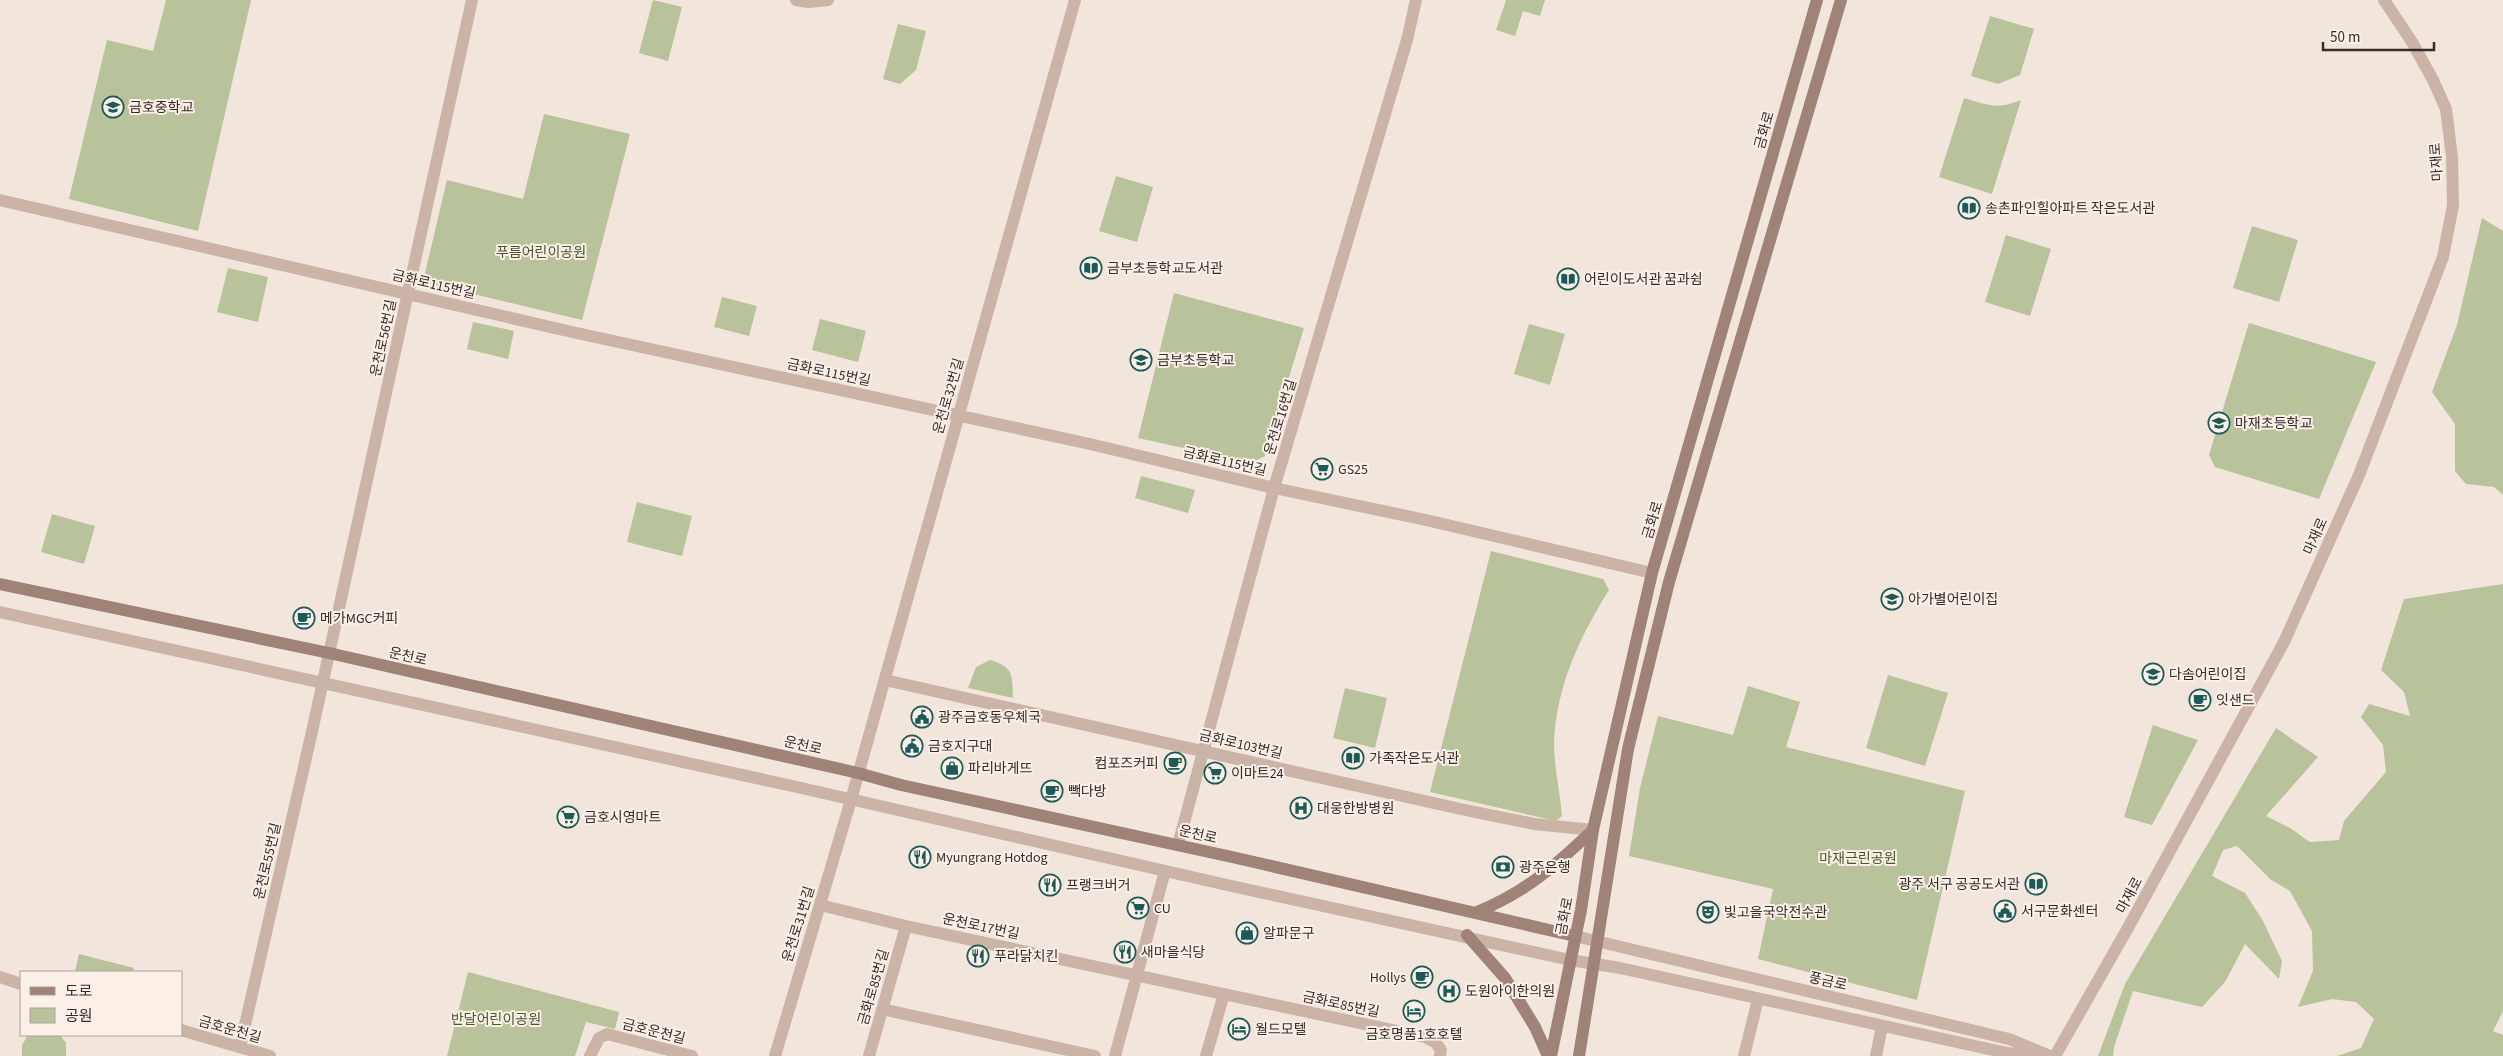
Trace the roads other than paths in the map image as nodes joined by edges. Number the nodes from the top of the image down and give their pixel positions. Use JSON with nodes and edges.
{"nodes":[{"id":1,"x":472,"y":0,"type":"edge"},
{"id":2,"x":796,"y":0,"type":"edge"},
{"id":3,"x":828,"y":0,"type":"edge"},
{"id":4,"x":1075,"y":0,"type":"edge"},
{"id":5,"x":1416,"y":0,"type":"edge"},
{"id":6,"x":1817,"y":0,"type":"edge"},
{"id":7,"x":1840,"y":0,"type":"edge"},
{"id":8,"x":2384,"y":0,"type":"edge"},
{"id":9,"x":0,"y":200,"type":"edge"},
{"id":10,"x":408,"y":292,"type":"junction"},
{"id":11,"x":958,"y":417,"type":"junction"},
{"id":12,"x":1274,"y":488,"type":"junction"},
{"id":13,"x":1652,"y":573,"type":"junction"},
{"id":14,"x":0,"y":584,"type":"edge"},
{"id":15,"x":0,"y":612,"type":"edge"},
{"id":16,"x":329,"y":653,"type":"junction"},
{"id":17,"x":885,"y":680,"type":"junction"},
{"id":18,"x":323,"y":682,"type":"junction"},
{"id":19,"x":1203,"y":751,"type":"junction"},
{"id":20,"x":858,"y":773,"type":"junction"},
{"id":21,"x":851,"y":800,"type":"junction"},
{"id":22,"x":1592,"y":830,"type":"junction"},
{"id":23,"x":1178,"y":845,"type":"junction"},
{"id":24,"x":1165,"y":870,"type":"junction"},
{"id":25,"x":820,"y":905,"type":"junction"},
{"id":26,"x":1477,"y":912,"type":"junction"},
{"id":27,"x":906,"y":926,"type":"junction"},
{"id":28,"x":1467,"y":936,"type":"junction"},
{"id":29,"x":1575,"y":936,"type":"junction"},
{"id":30,"x":1598,"y":942,"type":"junction"},
{"id":31,"x":1570,"y":960,"type":"junction"},
{"id":32,"x":1595,"y":963,"type":"junction"},
{"id":33,"x":1136,"y":974,"type":"junction"},
{"id":34,"x":0,"y":977,"type":"edge"},
{"id":35,"x":20,"y":984,"type":"edge"},
{"id":36,"x":1224,"y":994,"type":"junction"},
{"id":37,"x":1758,"y":998,"type":"junction"},
{"id":38,"x":882,"y":1009,"type":"junction"},
{"id":39,"x":1882,"y":1026,"type":"junction"},
{"id":40,"x":182,"y":1030,"type":"edge"},
{"id":41,"x":240,"y":1047,"type":"junction"},
{"id":42,"x":270,"y":1056,"type":"edge"},
{"id":43,"x":590,"y":1056,"type":"edge"},
{"id":44,"x":692,"y":1056,"type":"edge"},
{"id":45,"x":775,"y":1056,"type":"edge"},
{"id":46,"x":869,"y":1056,"type":"edge"},
{"id":47,"x":1095,"y":1056,"type":"edge"},
{"id":48,"x":1115,"y":1056,"type":"edge"},
{"id":49,"x":1206,"y":1056,"type":"edge"},
{"id":50,"x":1440,"y":1056,"type":"edge"},
{"id":51,"x":1549,"y":1056,"type":"edge"},
{"id":52,"x":1579,"y":1056,"type":"edge"},
{"id":53,"x":1744,"y":1056,"type":"edge"},
{"id":54,"x":1876,"y":1056,"type":"edge"},
{"id":55,"x":2038,"y":1056,"type":"edge"},
{"id":56,"x":2050,"y":1056,"type":"edge"},
{"id":57,"x":2055,"y":1056,"type":"edge"}],
"edges":[{"from":1,"to":10,"type":"street","name":"운천로56번길"},
{"from":2,"to":3,"type":"street"},
{"from":4,"to":11,"type":"street","name":"운천로32번길"},
{"from":5,"to":12,"type":"street","name":"운천로16번길"},
{"from":6,"to":13,"type":"main road","name":"금화로"},
{"from":7,"to":30,"type":"main road"},
{"from":8,"to":57,"type":"street","name":"마재로"},
{"from":9,"to":10,"type":"street","name":"금화로115번길"},
{"from":10,"to":11,"type":"street","name":"금화로115번길"},
{"from":10,"to":16,"type":"street","name":"운천로56번길"},
{"from":11,"to":12,"type":"street","name":"금화로115번길"},
{"from":11,"to":17,"type":"street","name":"운천로32번길"},
{"from":12,"to":13,"type":"street","name":"금화로115번길"},
{"from":12,"to":19,"type":"street","name":"운천로16번길"},
{"from":13,"to":22,"type":"main road","name":"금화로"},
{"from":14,"to":16,"type":"main road","name":"운천로"},
{"from":15,"to":18,"type":"street"},
{"from":16,"to":18,"type":"street","name":"운천로56번길"},
{"from":16,"to":20,"type":"main road","name":"운천로"},
{"from":17,"to":19,"type":"street","name":"금화로103번길"},
{"from":17,"to":20,"type":"street","name":"운천로32번길"},
{"from":18,"to":21,"type":"street"},
{"from":18,"to":41,"type":"street","name":"운천로55번길"},
{"from":19,"to":22,"type":"street","name":"금화로103번길"},
{"from":19,"to":23,"type":"street","name":"운천로16번길"},
{"from":20,"to":21,"type":"street","name":"운천로32번길"},
{"from":20,"to":23,"type":"main road","name":"운천로"},
{"from":21,"to":24,"type":"street"},
{"from":21,"to":25,"type":"street","name":"운천로31번길"},
{"from":22,"to":26,"type":"main road"},
{"from":22,"to":29,"type":"main road","name":"금화로"},
{"from":23,"to":26,"type":"main road","name":"운천로"},
{"from":24,"to":28,"type":"street"},
{"from":24,"to":33,"type":"street"},
{"from":25,"to":27,"type":"street","name":"운천로17번길"},
{"from":25,"to":45,"type":"street","name":"운천로31번길"},
{"from":26,"to":29,"type":"main road","name":"운천로"},
{"from":27,"to":33,"type":"street","name":"운천로17번길"},
{"from":27,"to":38,"type":"street","name":"금화로85번길"},
{"from":28,"to":31,"type":"street"},
{"from":28,"to":51,"type":"main road"},
{"from":29,"to":30,"type":"street","name":"운천로"},
{"from":29,"to":31,"type":"main road","name":"금화로"},
{"from":30,"to":32,"type":"main road"},
{"from":30,"to":56,"type":"street","name":"풍금로"},
{"from":31,"to":32,"type":"street"},
{"from":31,"to":51,"type":"main road","name":"금화로"},
{"from":32,"to":37,"type":"street"},
{"from":32,"to":52,"type":"main road"},
{"from":33,"to":36,"type":"street","name":"금화로85번길"},
{"from":33,"to":48,"type":"street"},
{"from":34,"to":35,"type":"street"},
{"from":36,"to":49,"type":"street"},
{"from":36,"to":50,"type":"street","name":"금화로85번길"},
{"from":37,"to":39,"type":"street"},
{"from":37,"to":53,"type":"street"},
{"from":38,"to":46,"type":"street","name":"금화로85번길"},
{"from":38,"to":47,"type":"street"},
{"from":39,"to":54,"type":"street"},
{"from":39,"to":55,"type":"street"},
{"from":40,"to":41,"type":"street","name":"금호운천길"},
{"from":41,"to":42,"type":"street","name":"금호운천길"},
{"from":43,"to":44,"type":"street","name":"금호운천길"}]}
